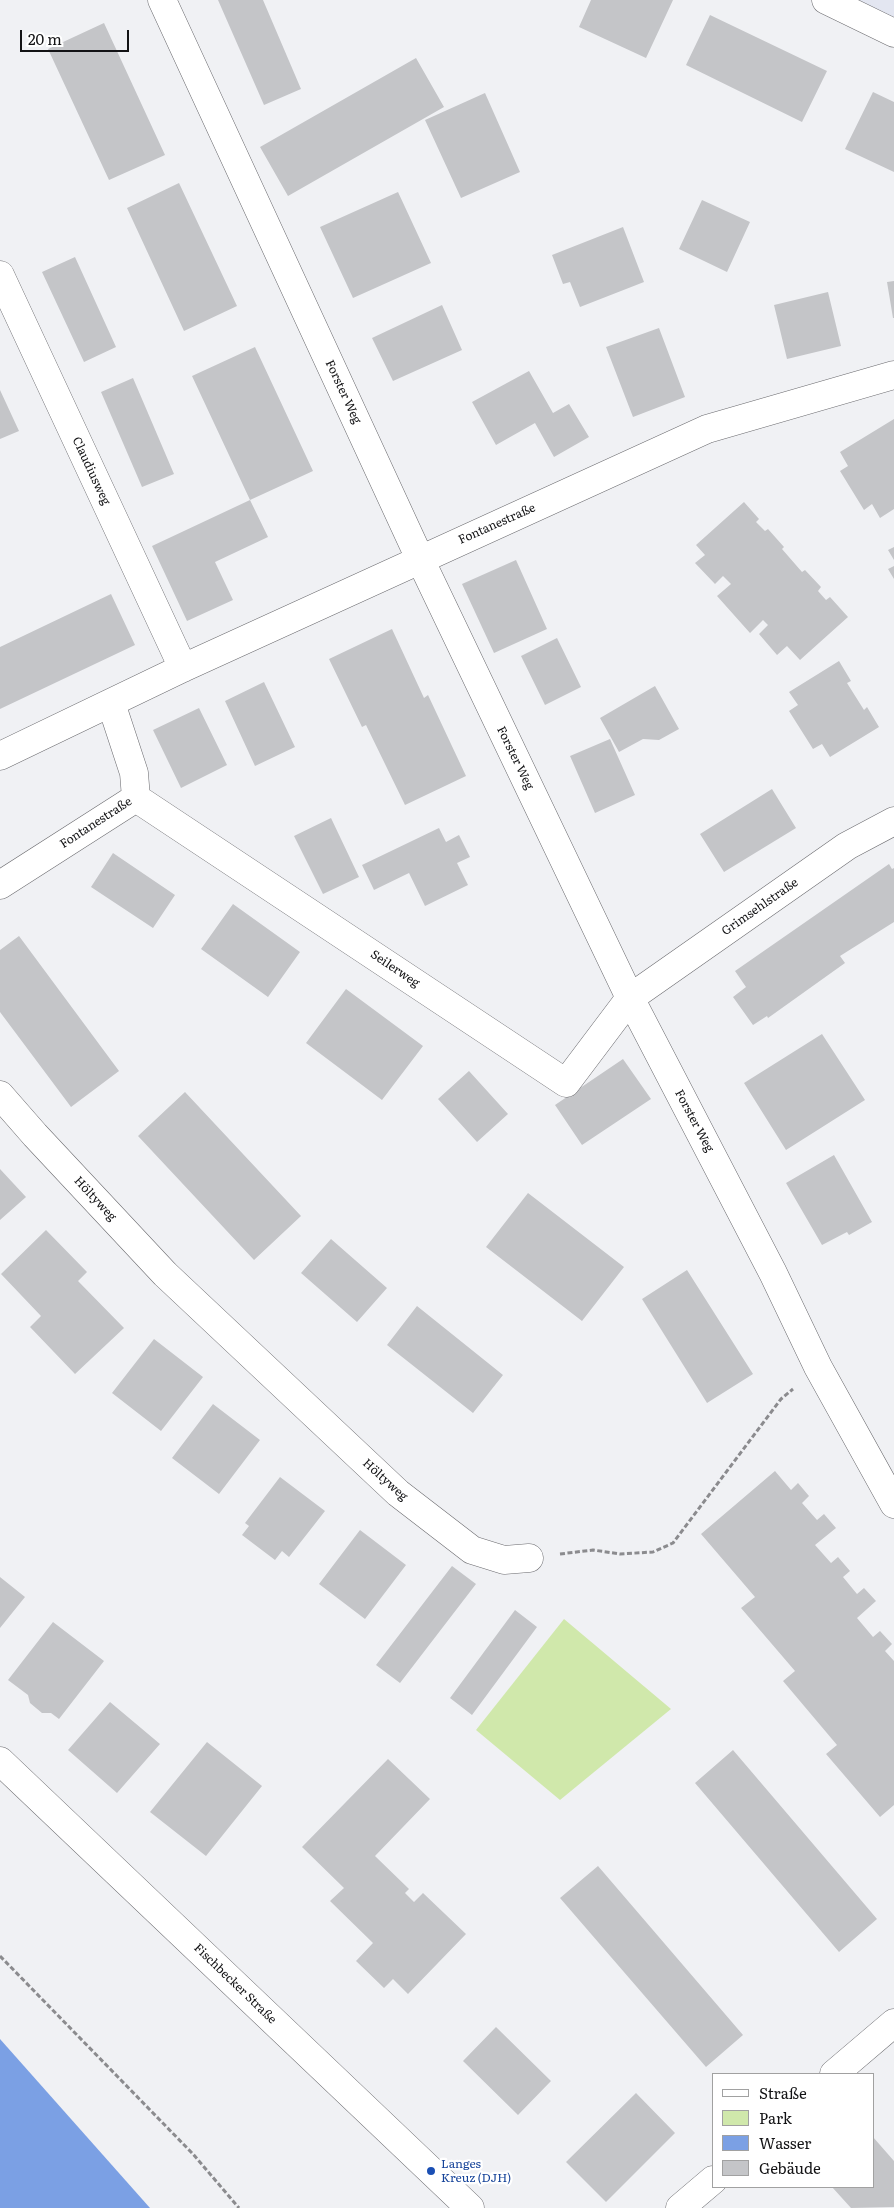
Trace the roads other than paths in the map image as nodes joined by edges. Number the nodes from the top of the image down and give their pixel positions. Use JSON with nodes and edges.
{"nodes":[{"id":1,"x":162,"y":0,"type":"edge"},
{"id":2,"x":826,"y":0,"type":"edge"},
{"id":3,"x":894,"y":33,"type":"edge"},
{"id":4,"x":0,"y":275,"type":"edge"},
{"id":5,"x":894,"y":375,"type":"edge"},
{"id":6,"x":420,"y":558,"type":"junction"},
{"id":7,"x":183,"y":668,"type":"junction"},
{"id":8,"x":111,"y":703,"type":"junction"},
{"id":9,"x":0,"y":756,"type":"edge"},
{"id":10,"x":136,"y":798,"type":"junction"},
{"id":11,"x":894,"y":821,"type":"edge"},
{"id":12,"x":0,"y":885,"type":"edge"},
{"id":13,"x":630,"y":998,"type":"junction"},
{"id":14,"x":0,"y":1095,"type":"edge"},
{"id":15,"x":894,"y":1504,"type":"edge"},
{"id":16,"x":529,"y":1558,"type":"road end"},
{"id":17,"x":0,"y":1761,"type":"edge"},
{"id":18,"x":894,"y":2022,"type":"edge"},
{"id":19,"x":835,"y":2073,"type":"edge"},
{"id":20,"x":712,"y":2181,"type":"edge"},
{"id":21,"x":470,"y":2208,"type":"edge"},
{"id":22,"x":680,"y":2208,"type":"edge"}],
"edges":[{"from":1,"to":6,"type":"street","name":"Forster Weg"},
{"from":2,"to":3,"type":"street"},
{"from":4,"to":7,"type":"street","name":"Claudiusweg"},
{"from":5,"to":6,"type":"street","name":"Fontanestraße"},
{"from":6,"to":7,"type":"street","name":"Fontanestraße"},
{"from":6,"to":13,"type":"street","name":"Forster Weg"},
{"from":7,"to":8,"type":"street","name":"Fontanestraße"},
{"from":8,"to":9,"type":"street","name":"Fontanestraße"},
{"from":8,"to":10,"type":"street","name":"Fontanestraße"},
{"from":10,"to":12,"type":"street","name":"Fontanestraße"},
{"from":10,"to":13,"type":"street","name":"Seilerweg"},
{"from":11,"to":13,"type":"street","name":"Grimsehlstraße"},
{"from":13,"to":15,"type":"street","name":"Forster Weg"},
{"from":14,"to":16,"type":"street","name":"Höltyweg"},
{"from":17,"to":21,"type":"street","name":"Fischbecker Straße"},
{"from":18,"to":19,"type":"street"},
{"from":20,"to":22,"type":"street"}]}
